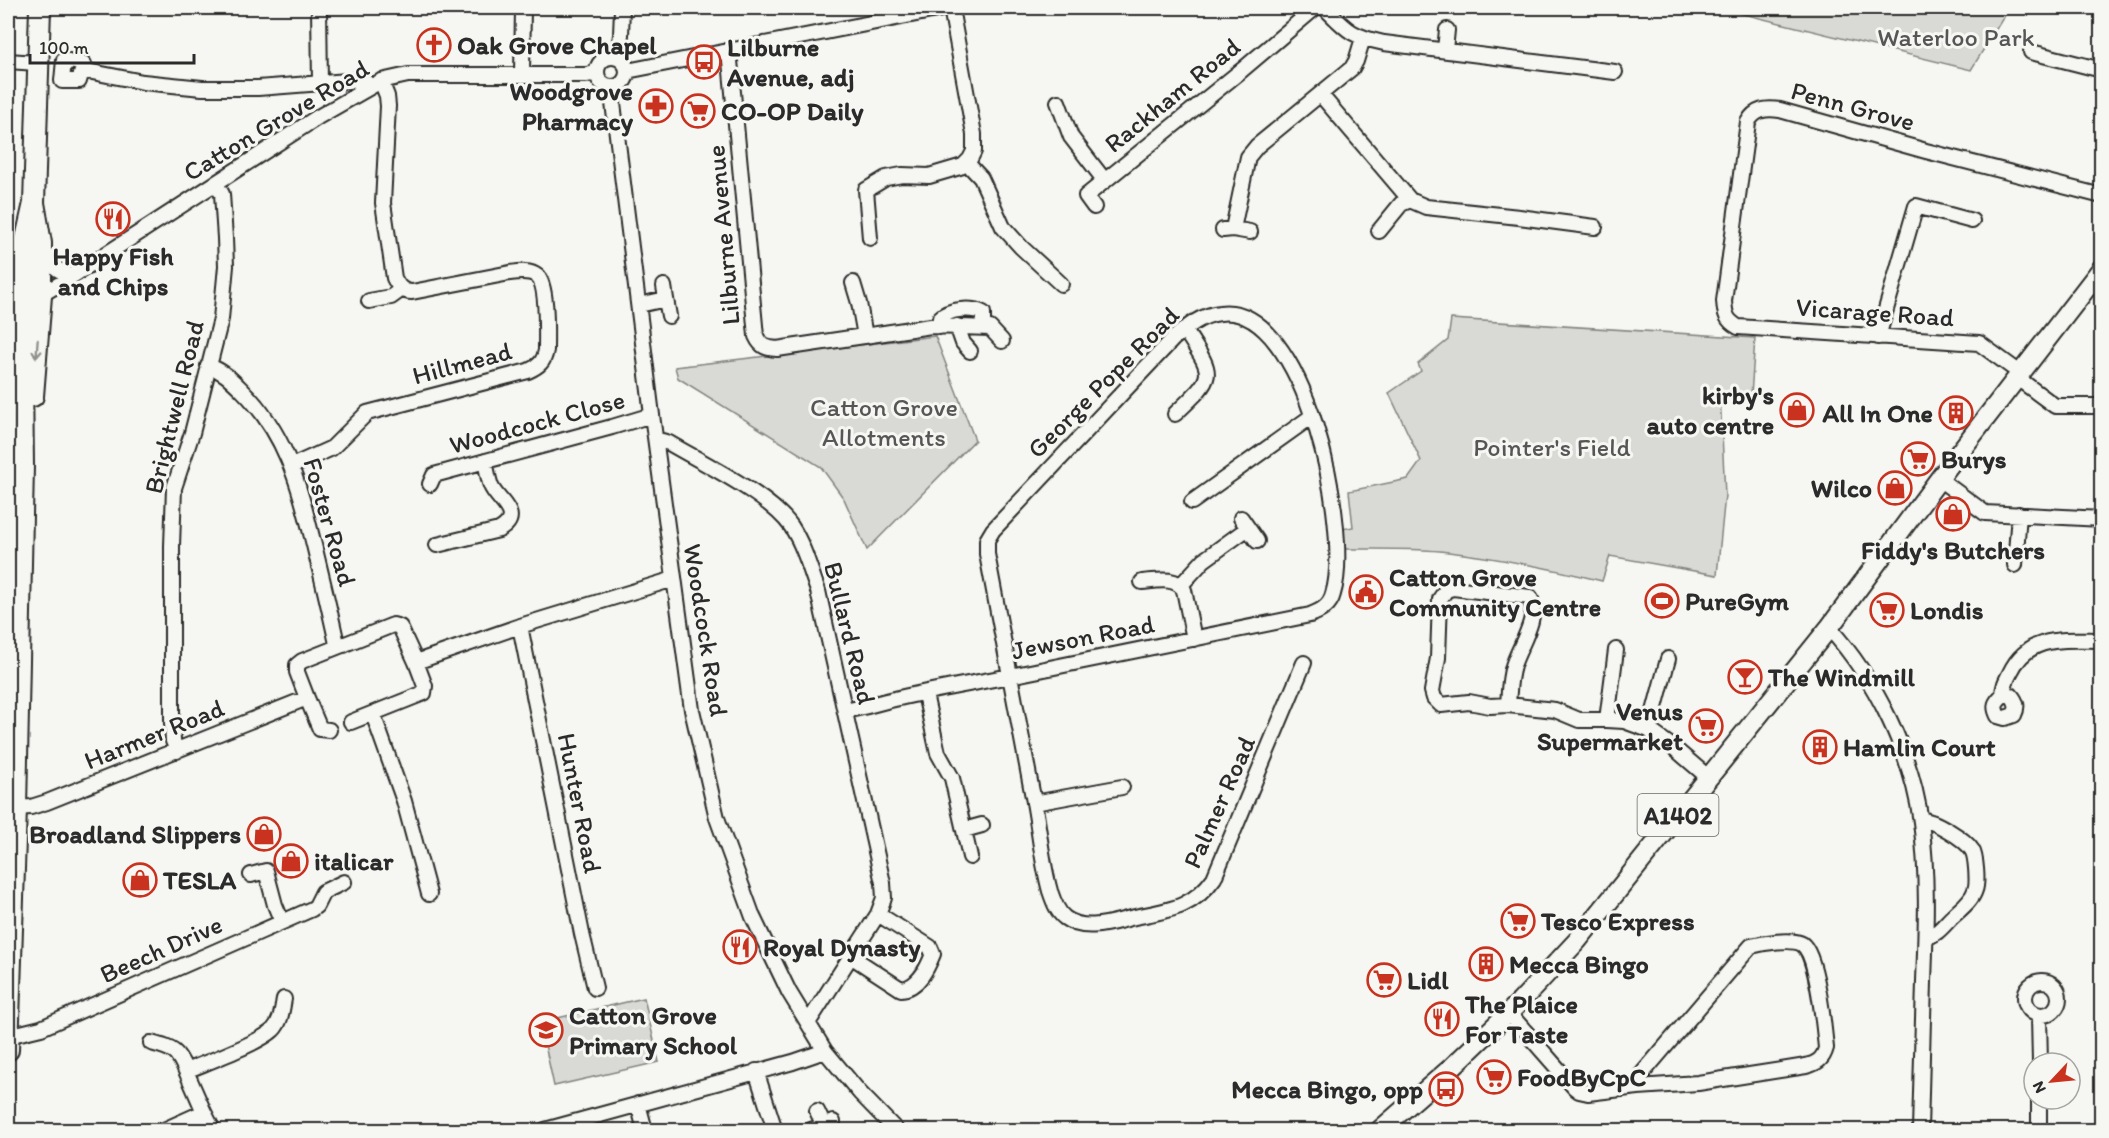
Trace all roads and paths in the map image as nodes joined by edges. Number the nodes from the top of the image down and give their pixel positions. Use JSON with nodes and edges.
{"nodes":[{"id":1,"x":40,"y":8,"type":"edge"},
{"id":2,"x":319,"y":8,"type":"edge"},
{"id":3,"x":524,"y":8,"type":"edge"},
{"id":4,"x":622,"y":8,"type":"edge"},
{"id":5,"x":949,"y":8,"type":"edge"},
{"id":6,"x":1315,"y":8,"type":"edge"},
{"id":7,"x":1325,"y":8,"type":"edge"},
{"id":8,"x":1447,"y":30,"type":"dead end"},
{"id":9,"x":1363,"y":38,"type":"junction"},
{"id":10,"x":729,"y":50,"type":"junction"},
{"id":11,"x":1445,"y":50,"type":"junction"},
{"id":12,"x":2031,"y":52,"type":"dead end"},
{"id":13,"x":617,"y":58,"type":"junction"},
{"id":14,"x":8,"y":61,"type":"edge"},
{"id":15,"x":37,"y":63,"type":"junction"},
{"id":16,"x":2102,"y":65,"type":"edge"},
{"id":17,"x":82,"y":70,"type":"dead end"},
{"id":18,"x":627,"y":71,"type":"junction"},
{"id":19,"x":1615,"y":72,"type":"dead end"},
{"id":20,"x":597,"y":73,"type":"junction"},
{"id":21,"x":522,"y":74,"type":"junction"},
{"id":22,"x":320,"y":83,"type":"junction"},
{"id":23,"x":375,"y":84,"type":"junction"},
{"id":24,"x":611,"y":87,"type":"junction"},
{"id":25,"x":1320,"y":94,"type":"junction"},
{"id":26,"x":1059,"y":102,"type":"dead end"},
{"id":27,"x":967,"y":163,"type":"junction"},
{"id":28,"x":1105,"y":181,"type":"junction"},
{"id":29,"x":216,"y":184,"type":"junction"},
{"id":30,"x":1086,"y":196,"type":"dead end"},
{"id":31,"x":2102,"y":196,"type":"edge"},
{"id":32,"x":1410,"y":200,"type":"junction"},
{"id":33,"x":34,"y":203,"type":"junction"},
{"id":34,"x":1972,"y":221,"type":"dead end"},
{"id":35,"x":1595,"y":227,"type":"dead end"},
{"id":36,"x":1379,"y":231,"type":"dead end"},
{"id":37,"x":1250,"y":232,"type":"dead end"},
{"id":38,"x":870,"y":238,"type":"dead end"},
{"id":39,"x":41,"y":243,"type":"junction"},
{"id":40,"x":2102,"y":268,"type":"edge"},
{"id":41,"x":72,"y":276,"type":"junction"},
{"id":42,"x":853,"y":283,"type":"dead end"},
{"id":43,"x":1061,"y":284,"type":"dead end"},
{"id":44,"x":402,"y":289,"type":"junction"},
{"id":45,"x":41,"y":296,"type":"junction"},
{"id":46,"x":369,"y":300,"type":"dead end"},
{"id":47,"x":639,"y":305,"type":"junction"},
{"id":48,"x":15,"y":310,"type":"edge"},
{"id":49,"x":1725,"y":314,"type":"joint"},
{"id":50,"x":669,"y":316,"type":"dead end"},
{"id":51,"x":939,"y":327,"type":"junction"},
{"id":52,"x":957,"y":327,"type":"junction"},
{"id":53,"x":983,"y":327,"type":"junction"},
{"id":54,"x":1185,"y":329,"type":"junction"},
{"id":55,"x":865,"y":336,"type":"junction"},
{"id":56,"x":1878,"y":337,"type":"junction"},
{"id":57,"x":1002,"y":341,"type":"dead end"},
{"id":58,"x":970,"y":351,"type":"dead end"},
{"id":59,"x":8,"y":360,"type":"edge"},
{"id":60,"x":208,"y":366,"type":"junction"},
{"id":61,"x":2018,"y":375,"type":"junction"},
{"id":62,"x":21,"y":379,"type":"junction"},
{"id":63,"x":2102,"y":406,"type":"edge"},
{"id":64,"x":1175,"y":414,"type":"dead end"},
{"id":65,"x":652,"y":415,"type":"junction"},
{"id":66,"x":1313,"y":417,"type":"junction"},
{"id":67,"x":656,"y":442,"type":"junction"},
{"id":68,"x":485,"y":461,"type":"junction"},
{"id":69,"x":23,"y":466,"type":"junction"},
{"id":70,"x":292,"y":466,"type":"junction"},
{"id":71,"x":430,"y":476,"type":"dead end"},
{"id":72,"x":1939,"y":479,"type":"junction"},
{"id":73,"x":1192,"y":502,"type":"dead end"},
{"id":74,"x":2019,"y":514,"type":"junction"},
{"id":75,"x":2102,"y":519,"type":"edge"},
{"id":76,"x":1257,"y":541,"type":"dead end"},
{"id":77,"x":437,"y":545,"type":"dead end"},
{"id":78,"x":2015,"y":565,"type":"dead end"},
{"id":79,"x":674,"y":579,"type":"junction"},
{"id":80,"x":1142,"y":582,"type":"dead end"},
{"id":81,"x":1181,"y":585,"type":"junction"},
{"id":82,"x":1328,"y":604,"type":"joint"},
{"id":83,"x":520,"y":626,"type":"junction"},
{"id":84,"x":1829,"y":628,"type":"junction"},
{"id":85,"x":1194,"y":639,"type":"junction"},
{"id":86,"x":2102,"y":640,"type":"edge"},
{"id":87,"x":344,"y":645,"type":"junction"},
{"id":88,"x":1617,"y":650,"type":"dead end"},
{"id":89,"x":1668,"y":659,"type":"dead end"},
{"id":90,"x":416,"y":662,"type":"junction"},
{"id":91,"x":1304,"y":663,"type":"dead end"},
{"id":92,"x":1010,"y":676,"type":"junction"},
{"id":93,"x":925,"y":694,"type":"junction"},
{"id":94,"x":2003,"y":695,"type":"dead end"},
{"id":95,"x":307,"y":698,"type":"junction"},
{"id":96,"x":1508,"y":705,"type":"junction"},
{"id":97,"x":845,"y":711,"type":"junction"},
{"id":98,"x":373,"y":714,"type":"junction"},
{"id":99,"x":1607,"y":720,"type":"junction"},
{"id":100,"x":351,"y":722,"type":"dead end"},
{"id":101,"x":329,"y":730,"type":"dead end"},
{"id":102,"x":1649,"y":730,"type":"junction"},
{"id":103,"x":177,"y":751,"type":"junction"},
{"id":104,"x":1709,"y":778,"type":"junction"},
{"id":105,"x":1122,"y":787,"type":"dead end"},
{"id":106,"x":1034,"y":803,"type":"junction"},
{"id":107,"x":13,"y":814,"type":"edge"},
{"id":108,"x":1921,"y":820,"type":"junction"},
{"id":109,"x":982,"y":825,"type":"dead end"},
{"id":110,"x":964,"y":830,"type":"junction"},
{"id":111,"x":970,"y":857,"type":"dead end"},
{"id":112,"x":251,"y":874,"type":"dead end"},
{"id":113,"x":318,"y":878,"type":"dead end"},
{"id":114,"x":344,"y":882,"type":"dead end"},
{"id":115,"x":323,"y":892,"type":"junction"},
{"id":116,"x":429,"y":894,"type":"dead end"},
{"id":117,"x":878,"y":914,"type":"junction"},
{"id":118,"x":282,"y":922,"type":"junction"},
{"id":119,"x":1926,"y":937,"type":"junction"},
{"id":120,"x":852,"y":957,"type":"junction"},
{"id":121,"x":595,"y":988,"type":"dead end"},
{"id":122,"x":285,"y":999,"type":"dead end"},
{"id":123,"x":1509,"y":1013,"type":"junction"},
{"id":124,"x":2039,"y":1016,"type":"dead end"},
{"id":125,"x":808,"y":1023,"type":"junction"},
{"id":126,"x":8,"y":1036,"type":"edge"},
{"id":127,"x":151,"y":1043,"type":"dead end"},
{"id":128,"x":8,"y":1050,"type":"edge"},
{"id":129,"x":825,"y":1051,"type":"junction"},
{"id":130,"x":2040,"y":1051,"type":"edge"},
{"id":131,"x":186,"y":1071,"type":"junction"},
{"id":132,"x":756,"y":1071,"type":"junction"},
{"id":133,"x":1638,"y":1087,"type":"junction"},
{"id":134,"x":638,"y":1104,"type":"junction"},
{"id":135,"x":817,"y":1111,"type":"dead end"},
{"id":136,"x":2039,"y":1111,"type":"edge"},
{"id":137,"x":204,"y":1112,"type":"junction"},
{"id":138,"x":823,"y":1126,"type":"edge"},
{"id":139,"x":164,"y":1131,"type":"edge"},
{"id":140,"x":213,"y":1131,"type":"edge"},
{"id":141,"x":545,"y":1131,"type":"edge"},
{"id":142,"x":645,"y":1131,"type":"edge"},
{"id":143,"x":776,"y":1131,"type":"edge"},
{"id":144,"x":896,"y":1131,"type":"edge"},
{"id":145,"x":1380,"y":1131,"type":"edge"},
{"id":146,"x":1920,"y":1131,"type":"edge"},
{"id":147,"x":2039,"y":1131,"type":"edge"}],
"edges":[{"from":1,"to":15,"type":"highway"},
{"from":2,"to":22,"type":"street"},
{"from":3,"to":21,"type":"street"},
{"from":4,"to":13,"type":"street"},
{"from":5,"to":10,"type":"street"},
{"from":5,"to":27,"type":"street"},
{"from":6,"to":28,"type":"street","name":"Rackham Road"},
{"from":7,"to":9,"type":"street"},
{"from":8,"to":11,"type":"street"},
{"from":9,"to":11,"type":"street"},
{"from":9,"to":25,"type":"street"},
{"from":10,"to":18,"type":"street"},
{"from":10,"to":55,"type":"street","name":"Lilburne Avenue"},
{"from":11,"to":19,"type":"street"},
{"from":12,"to":16,"type":"street"},
{"from":13,"to":18,"type":"street"},
{"from":13,"to":20,"type":"street"},
{"from":14,"to":15,"type":"street"},
{"from":15,"to":33,"type":"highway"},
{"from":17,"to":22,"type":"street"},
{"from":18,"to":24,"type":"street"},
{"from":20,"to":21,"type":"street","name":"Catton Grove Road"},
{"from":20,"to":24,"type":"street"},
{"from":21,"to":23,"type":"street","name":"Catton Grove Road"},
{"from":22,"to":23,"type":"street"},
{"from":23,"to":29,"type":"street","name":"Catton Grove Road"},
{"from":23,"to":44,"type":"street"},
{"from":24,"to":47,"type":"street","name":"Woodcock Road"},
{"from":25,"to":32,"type":"street"},
{"from":25,"to":37,"type":"street"},
{"from":26,"to":28,"type":"street"},
{"from":27,"to":38,"type":"street"},
{"from":27,"to":43,"type":"street"},
{"from":28,"to":30,"type":"street","name":"Rackham Road"},
{"from":29,"to":41,"type":"street","name":"Catton Grove Road"},
{"from":29,"to":60,"type":"street","name":"Brightwell Road"},
{"from":31,"to":49,"type":"street","name":"Penn Grove"},
{"from":32,"to":35,"type":"street"},
{"from":32,"to":36,"type":"street"},
{"from":33,"to":39,"type":"highway"},
{"from":33,"to":48,"type":"highway"},
{"from":34,"to":56,"type":"street"},
{"from":39,"to":41,"type":"street"},
{"from":39,"to":45,"type":"highway"},
{"from":40,"to":61,"type":"main road","number":"A1402"},
{"from":41,"to":45,"type":"street","name":"Catton Grove Road"},
{"from":42,"to":55,"type":"street"},
{"from":44,"to":46,"type":"street","name":"Hillmead"},
{"from":44,"to":70,"type":"street","name":"Hillmead"},
{"from":45,"to":48,"type":"street","name":"Catton Grove Road"},
{"from":45,"to":69,"type":"highway","one_way":true},
{"from":47,"to":50,"type":"street"},
{"from":47,"to":65,"type":"street","name":"Woodcock Road"},
{"from":48,"to":62,"type":"highway"},
{"from":49,"to":56,"type":"street","name":"Vicarage Road"},
{"from":51,"to":52,"type":"street","name":"Lilburne Avenue"},
{"from":51,"to":53,"type":"street"},
{"from":51,"to":55,"type":"street","name":"Lilburne Avenue"},
{"from":52,"to":53,"type":"street","name":"Lilburne Avenue"},
{"from":52,"to":58,"type":"street"},
{"from":53,"to":57,"type":"street"},
{"from":54,"to":64,"type":"street"},
{"from":54,"to":66,"type":"street","name":"George Pope Road"},
{"from":54,"to":92,"type":"street","name":"George Pope Road"},
{"from":56,"to":61,"type":"street","name":"Vicarage Road"},
{"from":59,"to":62,"type":"street"},
{"from":60,"to":70,"type":"street","name":"Foster Road"},
{"from":60,"to":103,"type":"street","name":"Brightwell Road"},
{"from":61,"to":63,"type":"street","name":"Vicarage Road"},
{"from":61,"to":72,"type":"main road","number":"A1402"},
{"from":62,"to":69,"type":"highway"},
{"from":65,"to":67,"type":"street","name":"Woodcock Road"},
{"from":65,"to":68,"type":"street","name":"Woodcock Close"},
{"from":66,"to":73,"type":"street"},
{"from":66,"to":82,"type":"street","name":"George Pope Road"},
{"from":67,"to":79,"type":"street","name":"Woodcock Road"},
{"from":67,"to":97,"type":"street","name":"Bullard Road"},
{"from":68,"to":71,"type":"street","name":"Woodcock Close"},
{"from":68,"to":77,"type":"street"},
{"from":69,"to":107,"type":"highway"},
{"from":70,"to":87,"type":"street","name":"Foster Road"},
{"from":72,"to":74,"type":"street"},
{"from":72,"to":84,"type":"main road","number":"A1402"},
{"from":74,"to":75,"type":"street"},
{"from":74,"to":78,"type":"street"},
{"from":76,"to":81,"type":"street"},
{"from":79,"to":83,"type":"street"},
{"from":79,"to":125,"type":"street","name":"Woodcock Road"},
{"from":80,"to":81,"type":"street"},
{"from":81,"to":85,"type":"street"},
{"from":82,"to":85,"type":"street","name":"Jewson Road"},
{"from":83,"to":90,"type":"street"},
{"from":83,"to":121,"type":"street","name":"Hunter Road"},
{"from":84,"to":104,"type":"main road","number":"A1402"},
{"from":84,"to":108,"type":"street"},
{"from":85,"to":92,"type":"street","name":"Jewson Road"},
{"from":86,"to":94,"type":"street"},
{"from":87,"to":90,"type":"street"},
{"from":87,"to":95,"type":"street"},
{"from":88,"to":99,"type":"street"},
{"from":89,"to":102,"type":"street"},
{"from":90,"to":98,"type":"street"},
{"from":91,"to":106,"type":"street","name":"Palmer Road"},
{"from":92,"to":93,"type":"street","name":"Jewson Road"},
{"from":92,"to":106,"type":"street","name":"Palmer Road"},
{"from":93,"to":97,"type":"street","name":"Jewson Road"},
{"from":93,"to":110,"type":"street"},
{"from":95,"to":101,"type":"street"},
{"from":95,"to":103,"type":"street","name":"Harmer Road"},
{"from":96,"to":96,"type":"street"},
{"from":96,"to":99,"type":"street"},
{"from":97,"to":117,"type":"street","name":"Bullard Road"},
{"from":98,"to":100,"type":"street"},
{"from":98,"to":116,"type":"street"},
{"from":99,"to":102,"type":"street"},
{"from":102,"to":104,"type":"street"},
{"from":103,"to":107,"type":"street","name":"Harmer Road"},
{"from":104,"to":123,"type":"main road","number":"A1402"},
{"from":105,"to":106,"type":"street"},
{"from":107,"to":126,"type":"highway"},
{"from":108,"to":119,"type":"street"},
{"from":108,"to":119,"type":"street"},
{"from":109,"to":110,"type":"street"},
{"from":110,"to":111,"type":"street"},
{"from":112,"to":118,"type":"street"},
{"from":113,"to":115,"type":"street"},
{"from":114,"to":115,"type":"street","name":"Beech Drive"},
{"from":115,"to":118,"type":"street","name":"Beech Drive"},
{"from":117,"to":120,"type":"street","name":"Bullard Road"},
{"from":117,"to":120,"type":"street"},
{"from":118,"to":126,"type":"street","name":"Beech Drive"},
{"from":119,"to":146,"type":"street"},
{"from":120,"to":125,"type":"street","name":"Bullard Road"},
{"from":122,"to":131,"type":"street"},
{"from":123,"to":133,"type":"street"},
{"from":123,"to":145,"type":"main road","number":"A1402"},
{"from":124,"to":130,"type":"street"},
{"from":125,"to":129,"type":"street","name":"Woodcock Road"},
{"from":126,"to":128,"type":"highway"},
{"from":127,"to":131,"type":"street"},
{"from":129,"to":132,"type":"street"},
{"from":129,"to":144,"type":"street","name":"Woodcock Road"},
{"from":131,"to":137,"type":"street"},
{"from":132,"to":134,"type":"street"},
{"from":132,"to":143,"type":"street"},
{"from":133,"to":133,"type":"street"},
{"from":134,"to":141,"type":"street"},
{"from":134,"to":142,"type":"street"},
{"from":135,"to":138,"type":"street"},
{"from":136,"to":147,"type":"street"},
{"from":137,"to":139,"type":"street"},
{"from":137,"to":140,"type":"street"}]}
